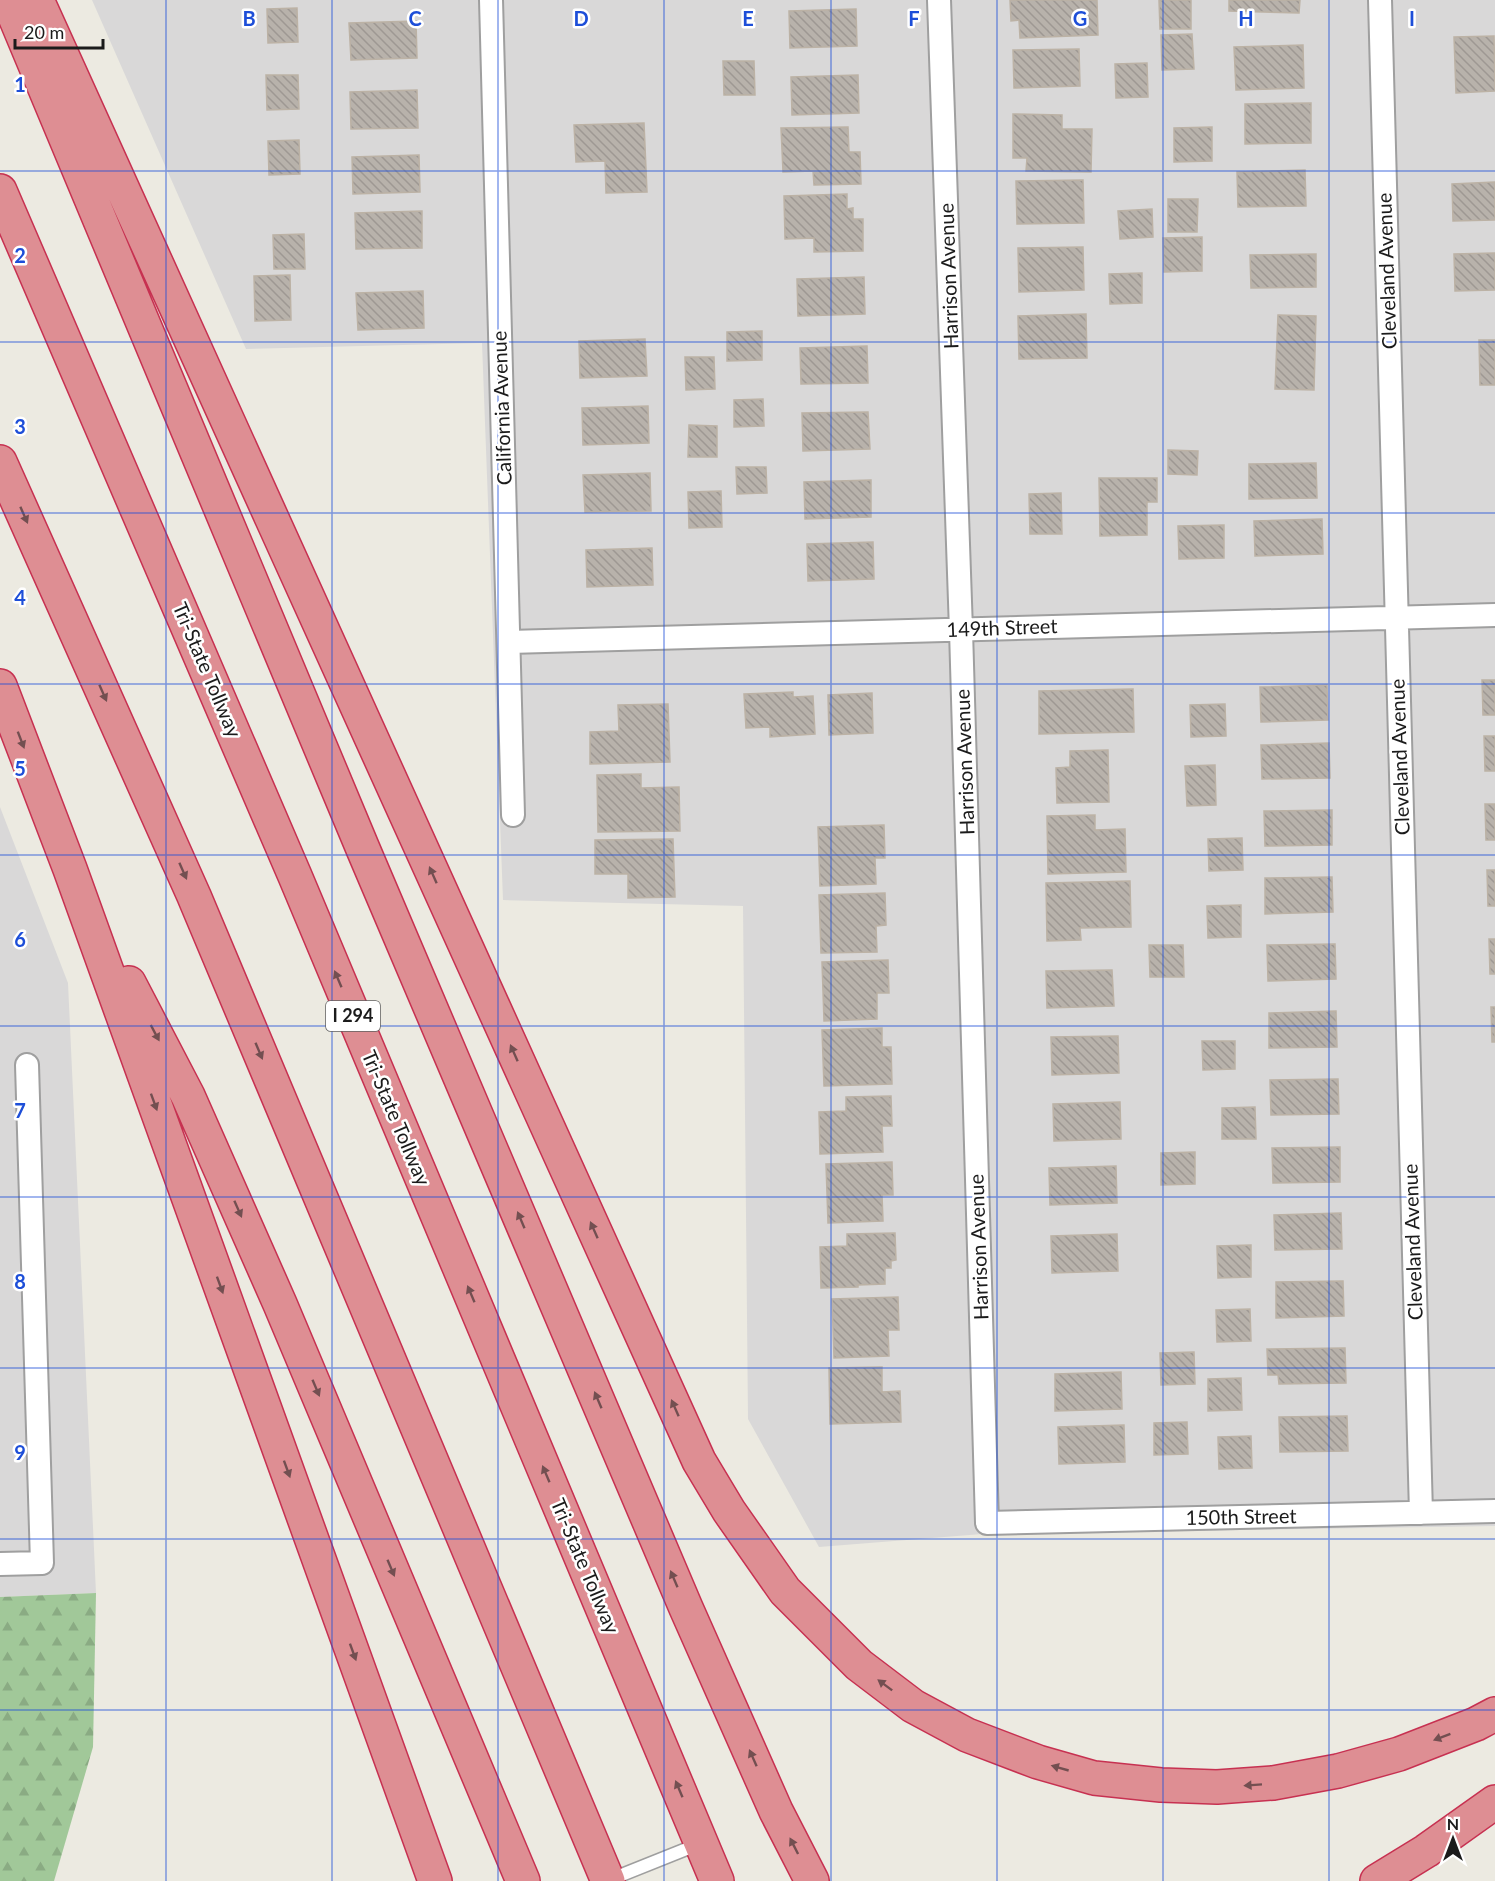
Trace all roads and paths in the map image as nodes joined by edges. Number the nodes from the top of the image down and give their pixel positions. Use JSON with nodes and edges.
{"nodes":[{"id":1,"x":8,"y":0,"type":"edge"},
{"id":2,"x":37,"y":0,"type":"edge"},
{"id":3,"x":491,"y":0,"type":"edge"},
{"id":4,"x":939,"y":0,"type":"edge"},
{"id":5,"x":1380,"y":0,"type":"edge"},
{"id":6,"x":0,"y":191,"type":"edge"},
{"id":7,"x":0,"y":462,"type":"edge"},
{"id":8,"x":1495,"y":615,"type":"edge"},
{"id":9,"x":1396,"y":617,"type":"junction"},
{"id":10,"x":961,"y":630,"type":"junction"},
{"id":11,"x":509,"y":642,"type":"junction"},
{"id":12,"x":0,"y":686,"type":"edge"},
{"id":13,"x":513,"y":815,"type":"dead end"},
{"id":14,"x":70,"y":869,"type":"junction"},
{"id":15,"x":27,"y":1065,"type":"dead end"},
{"id":16,"x":1495,"y":1511,"type":"edge"},
{"id":17,"x":1421,"y":1513,"type":"junction"},
{"id":18,"x":987,"y":1523,"type":"joint"},
{"id":19,"x":0,"y":1564,"type":"edge"},
{"id":20,"x":1495,"y":1714,"type":"edge"},
{"id":21,"x":1495,"y":1802,"type":"edge"},
{"id":22,"x":701,"y":1843,"type":"junction"},
{"id":23,"x":435,"y":1881,"type":"edge"},
{"id":24,"x":523,"y":1881,"type":"edge"},
{"id":25,"x":608,"y":1881,"type":"edge"},
{"id":26,"x":717,"y":1881,"type":"edge"},
{"id":27,"x":812,"y":1881,"type":"edge"},
{"id":28,"x":1377,"y":1881,"type":"edge"}],
"edges":[{"from":27,"to":1,"type":"highway","one_way":true},
{"from":20,"to":2,"type":"highway","one_way":true},
{"from":3,"to":11,"type":"street","name":"California Avenue"},
{"from":4,"to":10,"type":"street","name":"Harrison Avenue"},
{"from":5,"to":9,"type":"street","name":"Cleveland Avenue"},
{"from":22,"to":6,"type":"highway","name":"Tri-State Tollway","number":"I 294","one_way":true},
{"from":7,"to":25,"type":"highway","one_way":true},
{"from":8,"to":9,"type":"street","name":"149th Street"},
{"from":9,"to":10,"type":"street","name":"149th Street"},
{"from":9,"to":17,"type":"street","name":"Cleveland Avenue"},
{"from":10,"to":11,"type":"street","name":"149th Street"},
{"from":10,"to":18,"type":"street","name":"Harrison Avenue"},
{"from":11,"to":13,"type":"street","name":"California Avenue"},
{"from":12,"to":14,"type":"highway","one_way":true},
{"from":14,"to":23,"type":"highway","one_way":true},
{"from":14,"to":24,"type":"highway","one_way":true},
{"from":15,"to":19,"type":"street"},
{"from":16,"to":17,"type":"street","name":"150th Street"},
{"from":17,"to":18,"type":"street","name":"150th Street"},
{"from":21,"to":28,"type":"highway"},
{"from":22,"to":25,"type":"lane"},
{"from":22,"to":26,"type":"highway","name":"Tri-State Tollway","number":"I 294"}]}
